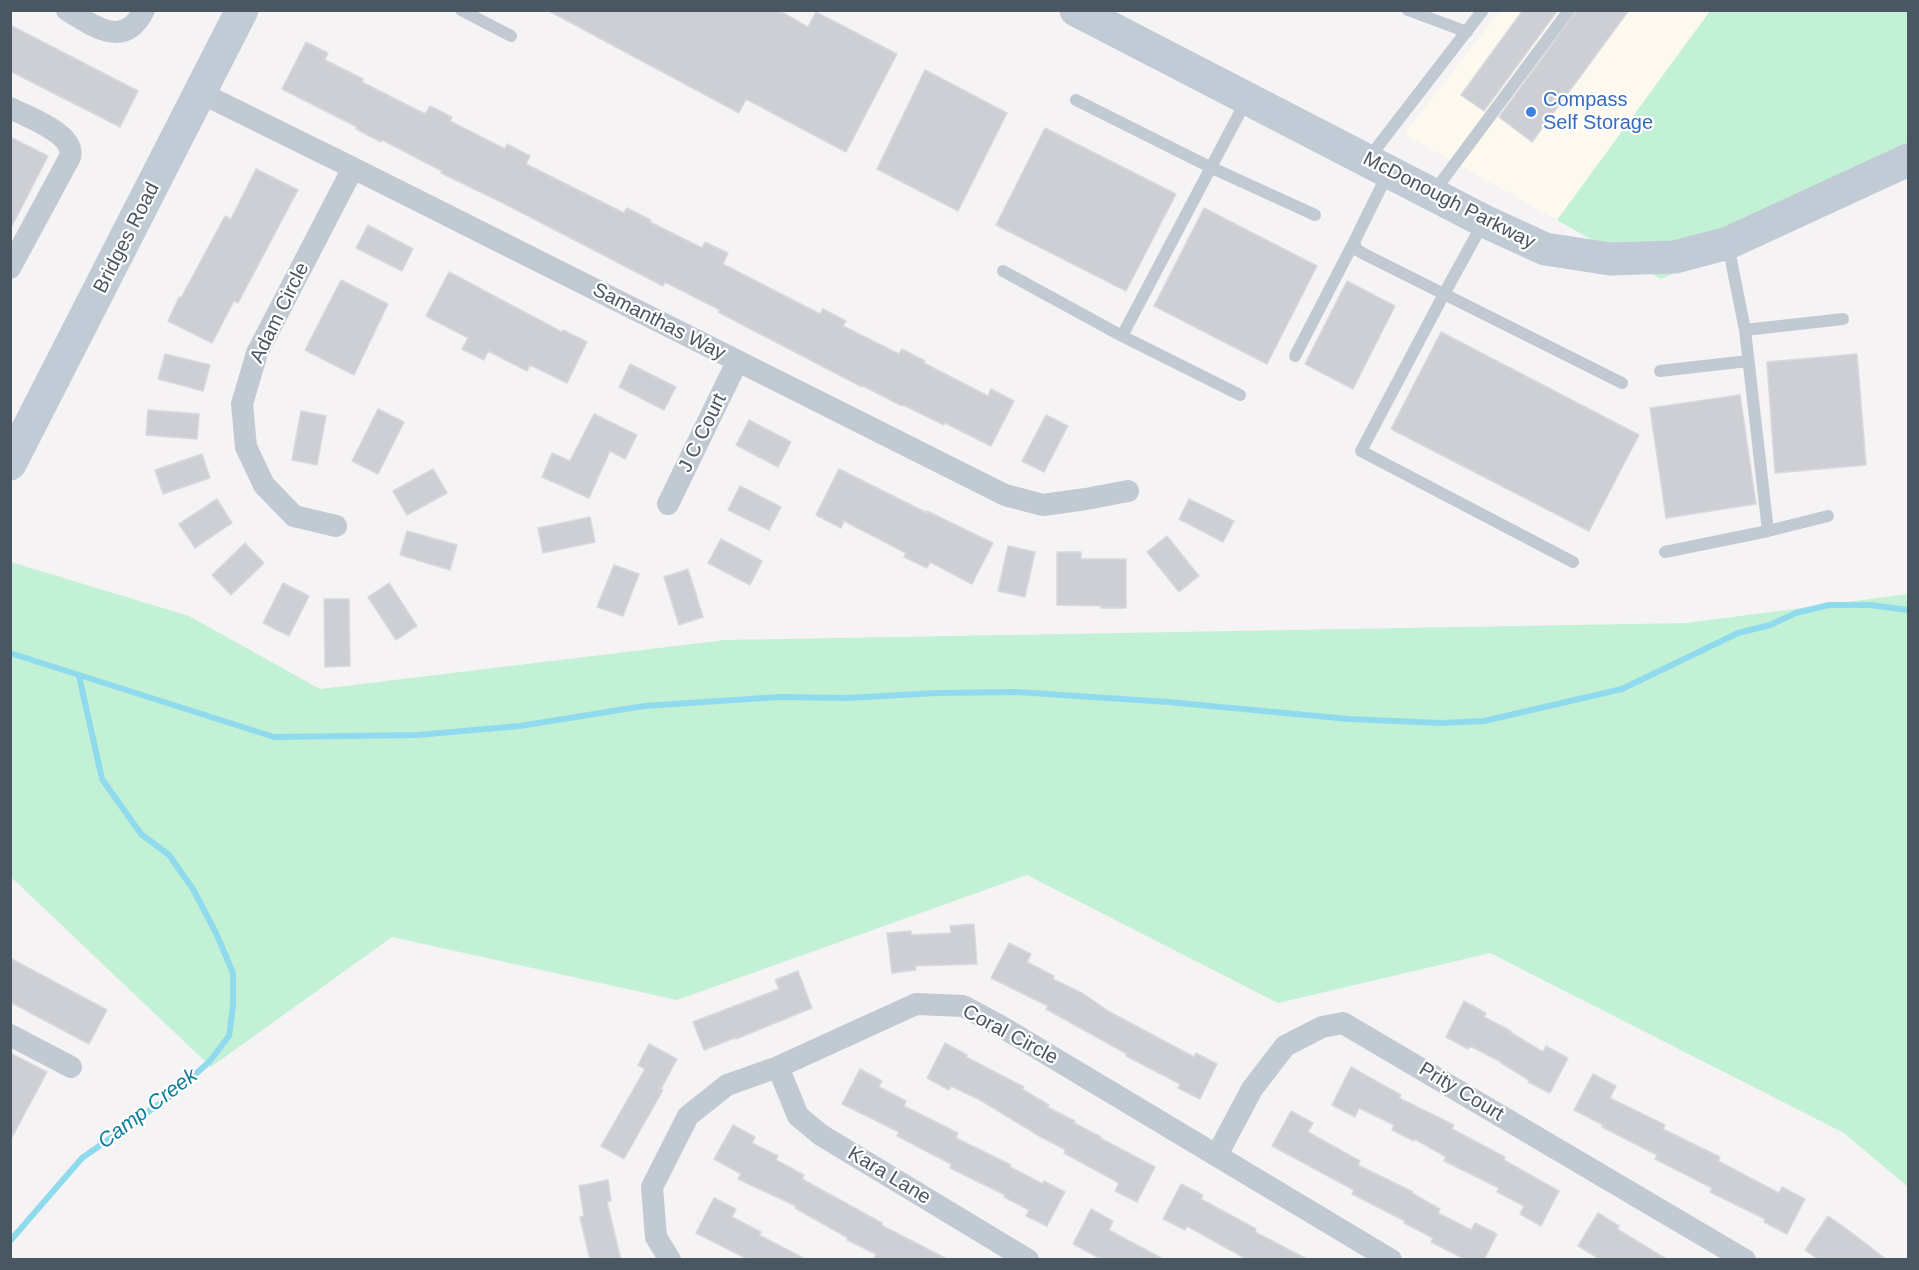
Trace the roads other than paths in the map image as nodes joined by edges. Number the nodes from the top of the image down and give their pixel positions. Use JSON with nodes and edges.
{"nodes":[{"id":1,"x":67,"y":10,"type":"edge"},
{"id":2,"x":144,"y":10,"type":"edge"},
{"id":3,"x":242,"y":10,"type":"edge"},
{"id":4,"x":461,"y":10,"type":"edge"},
{"id":5,"x":1076,"y":10,"type":"edge"},
{"id":6,"x":1408,"y":10,"type":"edge"},
{"id":7,"x":1483,"y":10,"type":"edge"},
{"id":8,"x":1569,"y":10,"type":"edge"},
{"id":9,"x":1467,"y":32,"type":"junction"},
{"id":10,"x":511,"y":36,"type":"dead end"},
{"id":11,"x":201,"y":93,"type":"junction"},
{"id":12,"x":1247,"y":98,"type":"junction"},
{"id":13,"x":1076,"y":100,"type":"dead end"},
{"id":14,"x":10,"y":108,"type":"edge"},
{"id":15,"x":1908,"y":160,"type":"edge"},
{"id":16,"x":1378,"y":166,"type":"junction"},
{"id":17,"x":1210,"y":167,"type":"junction"},
{"id":18,"x":353,"y":168,"type":"junction"},
{"id":19,"x":1432,"y":194,"type":"junction"},
{"id":20,"x":1315,"y":215,"type":"dead end"},
{"id":21,"x":1484,"y":221,"type":"junction"},
{"id":22,"x":1354,"y":242,"type":"junction"},
{"id":23,"x":1728,"y":243,"type":"junction"},
{"id":24,"x":10,"y":268,"type":"edge"},
{"id":25,"x":1004,"y":271,"type":"dead end"},
{"id":26,"x":1444,"y":294,"type":"junction"},
{"id":27,"x":1843,"y":319,"type":"dead end"},
{"id":28,"x":1745,"y":330,"type":"junction"},
{"id":29,"x":1122,"y":336,"type":"junction"},
{"id":30,"x":1295,"y":356,"type":"dead end"},
{"id":31,"x":1748,"y":361,"type":"junction"},
{"id":32,"x":737,"y":362,"type":"junction"},
{"id":33,"x":1660,"y":371,"type":"dead end"},
{"id":34,"x":1622,"y":383,"type":"dead end"},
{"id":35,"x":1240,"y":395,"type":"dead end"},
{"id":36,"x":10,"y":464,"type":"edge"},
{"id":37,"x":1128,"y":490,"type":"dead end"},
{"id":38,"x":668,"y":504,"type":"dead end"},
{"id":39,"x":1828,"y":516,"type":"dead end"},
{"id":40,"x":336,"y":526,"type":"dead end"},
{"id":41,"x":1768,"y":531,"type":"junction"},
{"id":42,"x":1665,"y":552,"type":"dead end"},
{"id":43,"x":1573,"y":562,"type":"dead end"},
{"id":44,"x":10,"y":1035,"type":"edge"},
{"id":45,"x":71,"y":1067,"type":"dead end"},
{"id":46,"x":778,"y":1067,"type":"junction"},
{"id":47,"x":1217,"y":1155,"type":"junction"},
{"id":48,"x":670,"y":1260,"type":"edge"},
{"id":49,"x":1028,"y":1260,"type":"edge"},
{"id":50,"x":1391,"y":1260,"type":"edge"},
{"id":51,"x":1745,"y":1260,"type":"edge"}],
"edges":[{"from":1,"to":2,"type":"street"},
{"from":3,"to":11,"type":"street","name":"Bridges Road"},
{"from":4,"to":10,"type":"lane"},
{"from":5,"to":12,"type":"street","name":"McDonough Parkway"},
{"from":6,"to":9,"type":"lane"},
{"from":7,"to":9,"type":"lane"},
{"from":8,"to":19,"type":"lane"},
{"from":9,"to":16,"type":"lane"},
{"from":11,"to":18,"type":"street","name":"Samanthas Way"},
{"from":11,"to":36,"type":"street","name":"Bridges Road"},
{"from":12,"to":16,"type":"street","name":"McDonough Parkway"},
{"from":12,"to":17,"type":"lane"},
{"from":13,"to":17,"type":"lane"},
{"from":14,"to":24,"type":"street"},
{"from":15,"to":23,"type":"street","name":"McDonough Parkway"},
{"from":16,"to":19,"type":"street","name":"McDonough Parkway"},
{"from":16,"to":22,"type":"lane"},
{"from":17,"to":20,"type":"lane"},
{"from":17,"to":29,"type":"lane"},
{"from":18,"to":32,"type":"street","name":"Samanthas Way"},
{"from":18,"to":40,"type":"street","name":"Adam Circle"},
{"from":19,"to":21,"type":"street","name":"McDonough Parkway"},
{"from":21,"to":23,"type":"street","name":"McDonough Parkway"},
{"from":21,"to":26,"type":"lane"},
{"from":22,"to":26,"type":"lane"},
{"from":22,"to":30,"type":"lane"},
{"from":23,"to":28,"type":"lane"},
{"from":25,"to":29,"type":"lane"},
{"from":26,"to":34,"type":"lane"},
{"from":26,"to":43,"type":"lane"},
{"from":27,"to":28,"type":"lane"},
{"from":28,"to":31,"type":"lane"},
{"from":29,"to":35,"type":"lane"},
{"from":31,"to":33,"type":"lane"},
{"from":31,"to":41,"type":"lane"},
{"from":32,"to":37,"type":"street","name":"Samanthas Way"},
{"from":32,"to":38,"type":"street","name":"J C Court"},
{"from":39,"to":41,"type":"lane"},
{"from":41,"to":42,"type":"lane"},
{"from":44,"to":45,"type":"street"},
{"from":46,"to":47,"type":"street","name":"Coral Circle"},
{"from":46,"to":48,"type":"street","name":"Coral Circle"},
{"from":46,"to":49,"type":"street","name":"Kara Lane"},
{"from":47,"to":50,"type":"street","name":"Coral Circle"},
{"from":47,"to":51,"type":"street","name":"Prity Court"}]}
